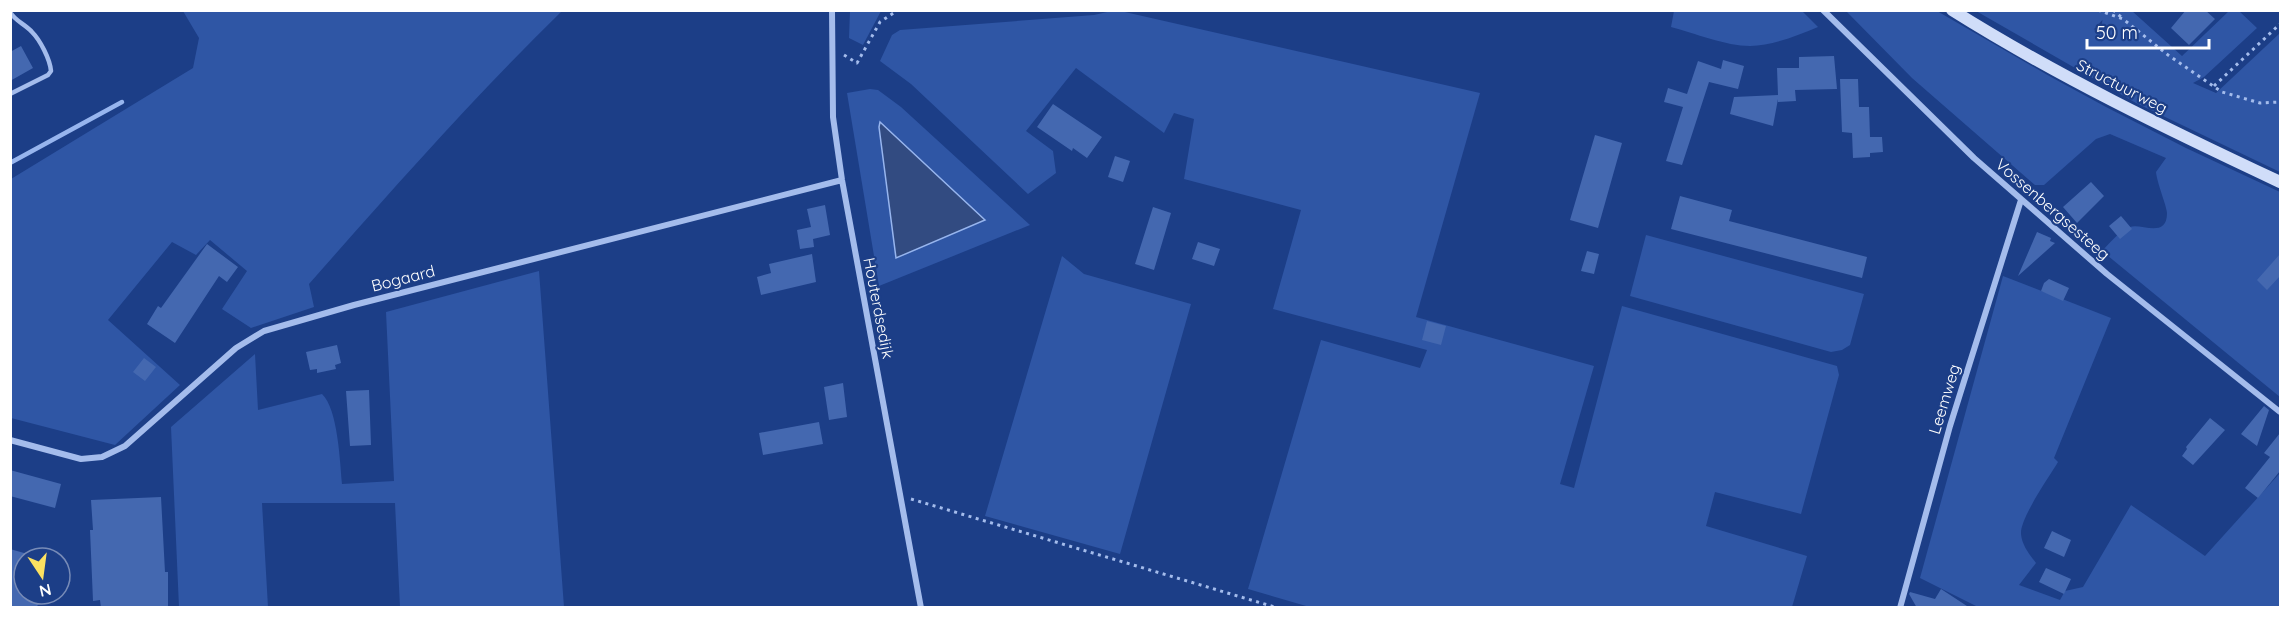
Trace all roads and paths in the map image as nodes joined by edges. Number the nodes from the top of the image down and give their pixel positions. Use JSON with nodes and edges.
{"nodes":[{"id":1,"x":832,"y":10,"type":"edge"},
{"id":2,"x":898,"y":10,"type":"edge"},
{"id":3,"x":1823,"y":10,"type":"edge"},
{"id":4,"x":1952,"y":10,"type":"edge"},
{"id":5,"x":2098,"y":10,"type":"edge"},
{"id":6,"x":2113,"y":10,"type":"edge"},
{"id":7,"x":10,"y":12,"type":"edge"},
{"id":8,"x":2123,"y":19,"type":"junction"},
{"id":9,"x":2280,"y":24,"type":"edge"},
{"id":10,"x":832,"y":48,"type":"junction"},
{"id":11,"x":2214,"y":86,"type":"junction"},
{"id":12,"x":10,"y":94,"type":"edge"},
{"id":13,"x":2280,"y":102,"type":"edge"},
{"id":14,"x":842,"y":180,"type":"junction"},
{"id":15,"x":2280,"y":182,"type":"edge"},
{"id":16,"x":2021,"y":200,"type":"junction"},
{"id":17,"x":2280,"y":412,"type":"edge"},
{"id":18,"x":10,"y":440,"type":"edge"},
{"id":19,"x":900,"y":496,"type":"junction"},
{"id":20,"x":921,"y":608,"type":"edge"},
{"id":21,"x":1278,"y":608,"type":"edge"},
{"id":22,"x":1900,"y":608,"type":"edge"}],
"edges":[{"from":1,"to":10,"type":"street","name":"Houterdsedijk"},
{"from":2,"to":10,"type":"path"},
{"from":3,"to":16,"type":"street","name":"Vossenbergsesteeg"},
{"from":4,"to":15,"type":"main road","name":"Structuurweg"},
{"from":5,"to":8,"type":"path"},
{"from":6,"to":8,"type":"path"},
{"from":7,"to":12,"type":"lane"},
{"from":8,"to":11,"type":"path"},
{"from":9,"to":11,"type":"path"},
{"from":10,"to":14,"type":"street","name":"Houterdsedijk"},
{"from":11,"to":13,"type":"path"},
{"from":14,"to":18,"type":"street","name":"Bogaard"},
{"from":14,"to":19,"type":"street","name":"Houterdsedijk"},
{"from":16,"to":17,"type":"street","name":"Vossenbergsesteeg"},
{"from":16,"to":22,"type":"street","name":"Leemweg"},
{"from":19,"to":20,"type":"street","name":"Houterdsedijk"},
{"from":19,"to":21,"type":"path"}]}
